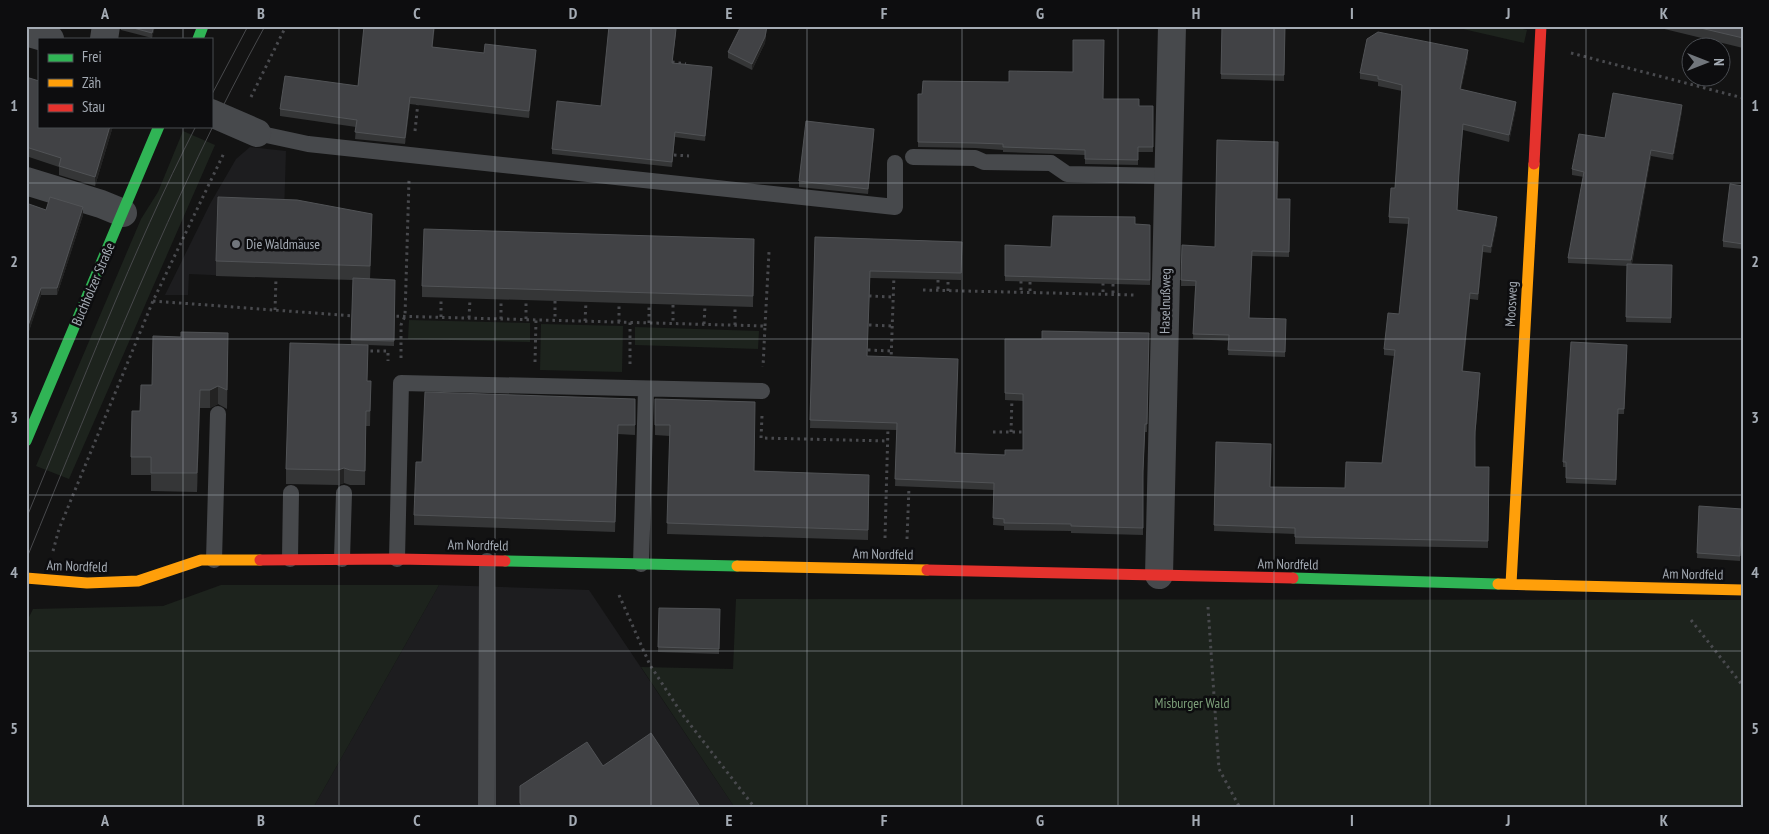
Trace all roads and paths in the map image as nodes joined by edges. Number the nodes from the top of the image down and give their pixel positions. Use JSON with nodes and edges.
{"nodes":[{"id":1,"x":203,"y":26,"type":"edge"},
{"id":2,"x":286,"y":26,"type":"edge"},
{"id":3,"x":1172,"y":26,"type":"edge"},
{"id":4,"x":1541,"y":26,"type":"edge"},
{"id":5,"x":26,"y":32,"type":"edge"},
{"id":6,"x":47,"y":38,"type":"edge"},
{"id":7,"x":198,"y":38,"type":"edge"},
{"id":8,"x":1539,"y":44,"type":"junction"},
{"id":9,"x":672,"y":62,"type":"edge"},
{"id":10,"x":686,"y":64,"type":"edge"},
{"id":11,"x":419,"y":94,"type":"edge"},
{"id":12,"x":1743,"y":98,"type":"edge"},
{"id":13,"x":212,"y":113,"type":"edge"},
{"id":14,"x":159,"y":128,"type":"edge"},
{"id":15,"x":248,"y":128,"type":"junction"},
{"id":16,"x":412,"y":155,"type":"junction"},
{"id":17,"x":674,"y":155,"type":"edge"},
{"id":18,"x":689,"y":156,"type":"dead end"},
{"id":19,"x":913,"y":157,"type":"dead end"},
{"id":20,"x":895,"y":163,"type":"dead end"},
{"id":21,"x":409,"y":172,"type":"dead end"},
{"id":22,"x":1169,"y":176,"type":"junction"},
{"id":23,"x":26,"y":181,"type":"edge"},
{"id":24,"x":123,"y":213,"type":"junction"},
{"id":25,"x":769,"y":252,"type":"dead end"},
{"id":26,"x":894,"y":268,"type":"edge"},
{"id":27,"x":276,"y":278,"type":"edge"},
{"id":28,"x":938,"y":280,"type":"edge"},
{"id":29,"x":948,"y":280,"type":"edge"},
{"id":30,"x":1021,"y":281,"type":"edge"},
{"id":31,"x":1030,"y":282,"type":"edge"},
{"id":32,"x":1103,"y":284,"type":"edge"},
{"id":33,"x":1113,"y":284,"type":"edge"},
{"id":34,"x":923,"y":290,"type":"dead end"},
{"id":35,"x":938,"y":291,"type":"junction"},
{"id":36,"x":948,"y":291,"type":"junction"},
{"id":37,"x":1021,"y":293,"type":"junction"},
{"id":38,"x":1030,"y":293,"type":"junction"},
{"id":39,"x":1103,"y":295,"type":"junction"},
{"id":40,"x":1113,"y":295,"type":"junction"},
{"id":41,"x":869,"y":296,"type":"edge"},
{"id":42,"x":1166,"y":296,"type":"junction"},
{"id":43,"x":893,"y":297,"type":"junction"},
{"id":44,"x":441,"y":298,"type":"edge"},
{"id":45,"x":470,"y":299,"type":"edge"},
{"id":46,"x":501,"y":300,"type":"edge"},
{"id":47,"x":526,"y":300,"type":"edge"},
{"id":48,"x":153,"y":301,"type":"junction"},
{"id":49,"x":555,"y":302,"type":"edge"},
{"id":50,"x":586,"y":302,"type":"edge"},
{"id":51,"x":619,"y":303,"type":"edge"},
{"id":52,"x":649,"y":304,"type":"edge"},
{"id":53,"x":673,"y":305,"type":"edge"},
{"id":54,"x":705,"y":306,"type":"edge"},
{"id":55,"x":735,"y":307,"type":"edge"},
{"id":56,"x":275,"y":310,"type":"junction"},
{"id":57,"x":360,"y":316,"type":"edge"},
{"id":58,"x":387,"y":316,"type":"edge"},
{"id":59,"x":405,"y":316,"type":"junction"},
{"id":60,"x":441,"y":318,"type":"junction"},
{"id":61,"x":469,"y":318,"type":"junction"},
{"id":62,"x":501,"y":319,"type":"junction"},
{"id":63,"x":526,"y":320,"type":"junction"},
{"id":64,"x":536,"y":320,"type":"junction"},
{"id":65,"x":555,"y":320,"type":"junction"},
{"id":66,"x":585,"y":321,"type":"junction"},
{"id":67,"x":619,"y":322,"type":"junction"},
{"id":68,"x":630,"y":322,"type":"junction"},
{"id":69,"x":649,"y":322,"type":"junction"},
{"id":70,"x":673,"y":323,"type":"junction"},
{"id":71,"x":704,"y":324,"type":"junction"},
{"id":72,"x":735,"y":325,"type":"junction"},
{"id":73,"x":869,"y":325,"type":"edge"},
{"id":74,"x":765,"y":326,"type":"junction"},
{"id":75,"x":892,"y":326,"type":"junction"},
{"id":76,"x":868,"y":350,"type":"edge"},
{"id":77,"x":891,"y":351,"type":"junction"},
{"id":78,"x":890,"y":369,"type":"edge"},
{"id":79,"x":401,"y":383,"type":"junction"},
{"id":80,"x":534,"y":386,"type":"junction"},
{"id":81,"x":629,"y":388,"type":"junction"},
{"id":82,"x":646,"y":389,"type":"junction"},
{"id":83,"x":762,"y":391,"type":"junction"},
{"id":84,"x":1012,"y":392,"type":"edge"},
{"id":85,"x":218,"y":414,"type":"edge"},
{"id":86,"x":888,"y":425,"type":"edge"},
{"id":87,"x":993,"y":432,"type":"dead end"},
{"id":88,"x":1011,"y":432,"type":"junction"},
{"id":89,"x":1028,"y":432,"type":"edge"},
{"id":90,"x":26,"y":440,"type":"edge"},
{"id":91,"x":888,"y":441,"type":"junction"},
{"id":92,"x":909,"y":487,"type":"edge"},
{"id":93,"x":291,"y":493,"type":"edge"},
{"id":94,"x":344,"y":493,"type":"dead end"},
{"id":95,"x":51,"y":557,"type":"dead end"},
{"id":96,"x":342,"y":559,"type":"junction"},
{"id":97,"x":397,"y":559,"type":"junction"},
{"id":98,"x":214,"y":560,"type":"junction"},
{"id":99,"x":290,"y":560,"type":"junction"},
{"id":100,"x":487,"y":560,"type":"junction"},
{"id":101,"x":605,"y":563,"type":"junction"},
{"id":102,"x":641,"y":564,"type":"junction"},
{"id":103,"x":885,"y":569,"type":"junction"},
{"id":104,"x":906,"y":570,"type":"junction"},
{"id":105,"x":1159,"y":575,"type":"junction"},
{"id":106,"x":1206,"y":576,"type":"junction"},
{"id":107,"x":26,"y":578,"type":"edge"},
{"id":108,"x":1511,"y":584,"type":"junction"},
{"id":109,"x":1666,"y":588,"type":"junction"},
{"id":110,"x":1743,"y":590,"type":"edge"},
{"id":111,"x":1743,"y":686,"type":"edge"},
{"id":112,"x":486,"y":808,"type":"edge"},
{"id":113,"x":755,"y":808,"type":"edge"},
{"id":114,"x":1240,"y":808,"type":"edge"}],
"edges":[{"from":1,"to":7,"type":"street"},
{"from":2,"to":15,"type":"path"},
{"from":3,"to":22,"type":"street","name":"Haselnußweg"},
{"from":4,"to":8,"type":"street","name":"Moosweg"},
{"from":5,"to":6,"type":"street"},
{"from":8,"to":12,"type":"path"},
{"from":8,"to":108,"type":"street","name":"Moosweg"},
{"from":9,"to":10,"type":"path"},
{"from":11,"to":16,"type":"path"},
{"from":13,"to":15,"type":"street"},
{"from":14,"to":24,"type":"street","name":"Buchholzer Straße"},
{"from":15,"to":16,"type":"lane"},
{"from":15,"to":48,"type":"path"},
{"from":16,"to":20,"type":"lane"},
{"from":17,"to":18,"type":"path"},
{"from":19,"to":22,"type":"lane"},
{"from":21,"to":59,"type":"path"},
{"from":22,"to":42,"type":"street","name":"Haselnußweg"},
{"from":23,"to":24,"type":"street"},
{"from":24,"to":90,"type":"street","name":"Buchholzer Straße"},
{"from":25,"to":74,"type":"path"},
{"from":26,"to":43,"type":"path"},
{"from":27,"to":56,"type":"path"},
{"from":28,"to":35,"type":"path"},
{"from":29,"to":36,"type":"path"},
{"from":30,"to":37,"type":"path"},
{"from":31,"to":38,"type":"path"},
{"from":32,"to":39,"type":"path"},
{"from":33,"to":40,"type":"path"},
{"from":34,"to":35,"type":"path"},
{"from":35,"to":36,"type":"path"},
{"from":36,"to":37,"type":"path"},
{"from":37,"to":38,"type":"path"},
{"from":38,"to":39,"type":"path"},
{"from":39,"to":40,"type":"path"},
{"from":40,"to":42,"type":"path"},
{"from":41,"to":43,"type":"path"},
{"from":42,"to":105,"type":"street","name":"Haselnußweg"},
{"from":43,"to":75,"type":"path"},
{"from":44,"to":60,"type":"path"},
{"from":45,"to":61,"type":"path"},
{"from":46,"to":62,"type":"path"},
{"from":47,"to":63,"type":"path"},
{"from":48,"to":56,"type":"path"},
{"from":48,"to":95,"type":"path"},
{"from":49,"to":65,"type":"path"},
{"from":50,"to":66,"type":"path"},
{"from":51,"to":67,"type":"path"},
{"from":52,"to":69,"type":"path"},
{"from":53,"to":70,"type":"path"},
{"from":54,"to":71,"type":"path"},
{"from":55,"to":72,"type":"path"},
{"from":56,"to":57,"type":"path"},
{"from":58,"to":59,"type":"path"},
{"from":59,"to":60,"type":"path"},
{"from":59,"to":79,"type":"path"},
{"from":60,"to":61,"type":"path"},
{"from":61,"to":62,"type":"path"},
{"from":62,"to":63,"type":"path"},
{"from":63,"to":64,"type":"path"},
{"from":64,"to":65,"type":"path"},
{"from":64,"to":80,"type":"path"},
{"from":65,"to":66,"type":"path"},
{"from":66,"to":67,"type":"path"},
{"from":67,"to":68,"type":"path"},
{"from":68,"to":69,"type":"path"},
{"from":68,"to":81,"type":"path"},
{"from":69,"to":70,"type":"path"},
{"from":70,"to":71,"type":"path"},
{"from":71,"to":72,"type":"path"},
{"from":72,"to":74,"type":"path"},
{"from":73,"to":75,"type":"path"},
{"from":74,"to":83,"type":"path"},
{"from":75,"to":77,"type":"path"},
{"from":76,"to":77,"type":"path"},
{"from":77,"to":78,"type":"path"},
{"from":79,"to":80,"type":"lane"},
{"from":79,"to":97,"type":"lane"},
{"from":80,"to":81,"type":"lane"},
{"from":81,"to":82,"type":"lane"},
{"from":82,"to":83,"type":"lane"},
{"from":82,"to":102,"type":"lane"},
{"from":83,"to":91,"type":"path"},
{"from":84,"to":88,"type":"path"},
{"from":85,"to":98,"type":"lane"},
{"from":86,"to":91,"type":"path"},
{"from":87,"to":88,"type":"path"},
{"from":88,"to":89,"type":"path"},
{"from":91,"to":103,"type":"path"},
{"from":92,"to":104,"type":"path"},
{"from":93,"to":99,"type":"lane"},
{"from":94,"to":96,"type":"lane"},
{"from":96,"to":97,"type":"street","name":"Am Nordfeld"},
{"from":96,"to":99,"type":"street","name":"Am Nordfeld"},
{"from":97,"to":100,"type":"street","name":"Am Nordfeld"},
{"from":98,"to":99,"type":"street","name":"Am Nordfeld"},
{"from":98,"to":107,"type":"street","name":"Am Nordfeld"},
{"from":100,"to":101,"type":"street","name":"Am Nordfeld"},
{"from":100,"to":112,"type":"lane"},
{"from":101,"to":102,"type":"street","name":"Am Nordfeld"},
{"from":101,"to":113,"type":"path"},
{"from":102,"to":103,"type":"street","name":"Am Nordfeld"},
{"from":103,"to":104,"type":"street","name":"Am Nordfeld"},
{"from":104,"to":105,"type":"street","name":"Am Nordfeld"},
{"from":105,"to":106,"type":"street","name":"Am Nordfeld"},
{"from":106,"to":108,"type":"street","name":"Am Nordfeld"},
{"from":106,"to":114,"type":"path"},
{"from":108,"to":109,"type":"street","name":"Am Nordfeld"},
{"from":109,"to":110,"type":"street","name":"Am Nordfeld"},
{"from":109,"to":111,"type":"path"}]}
